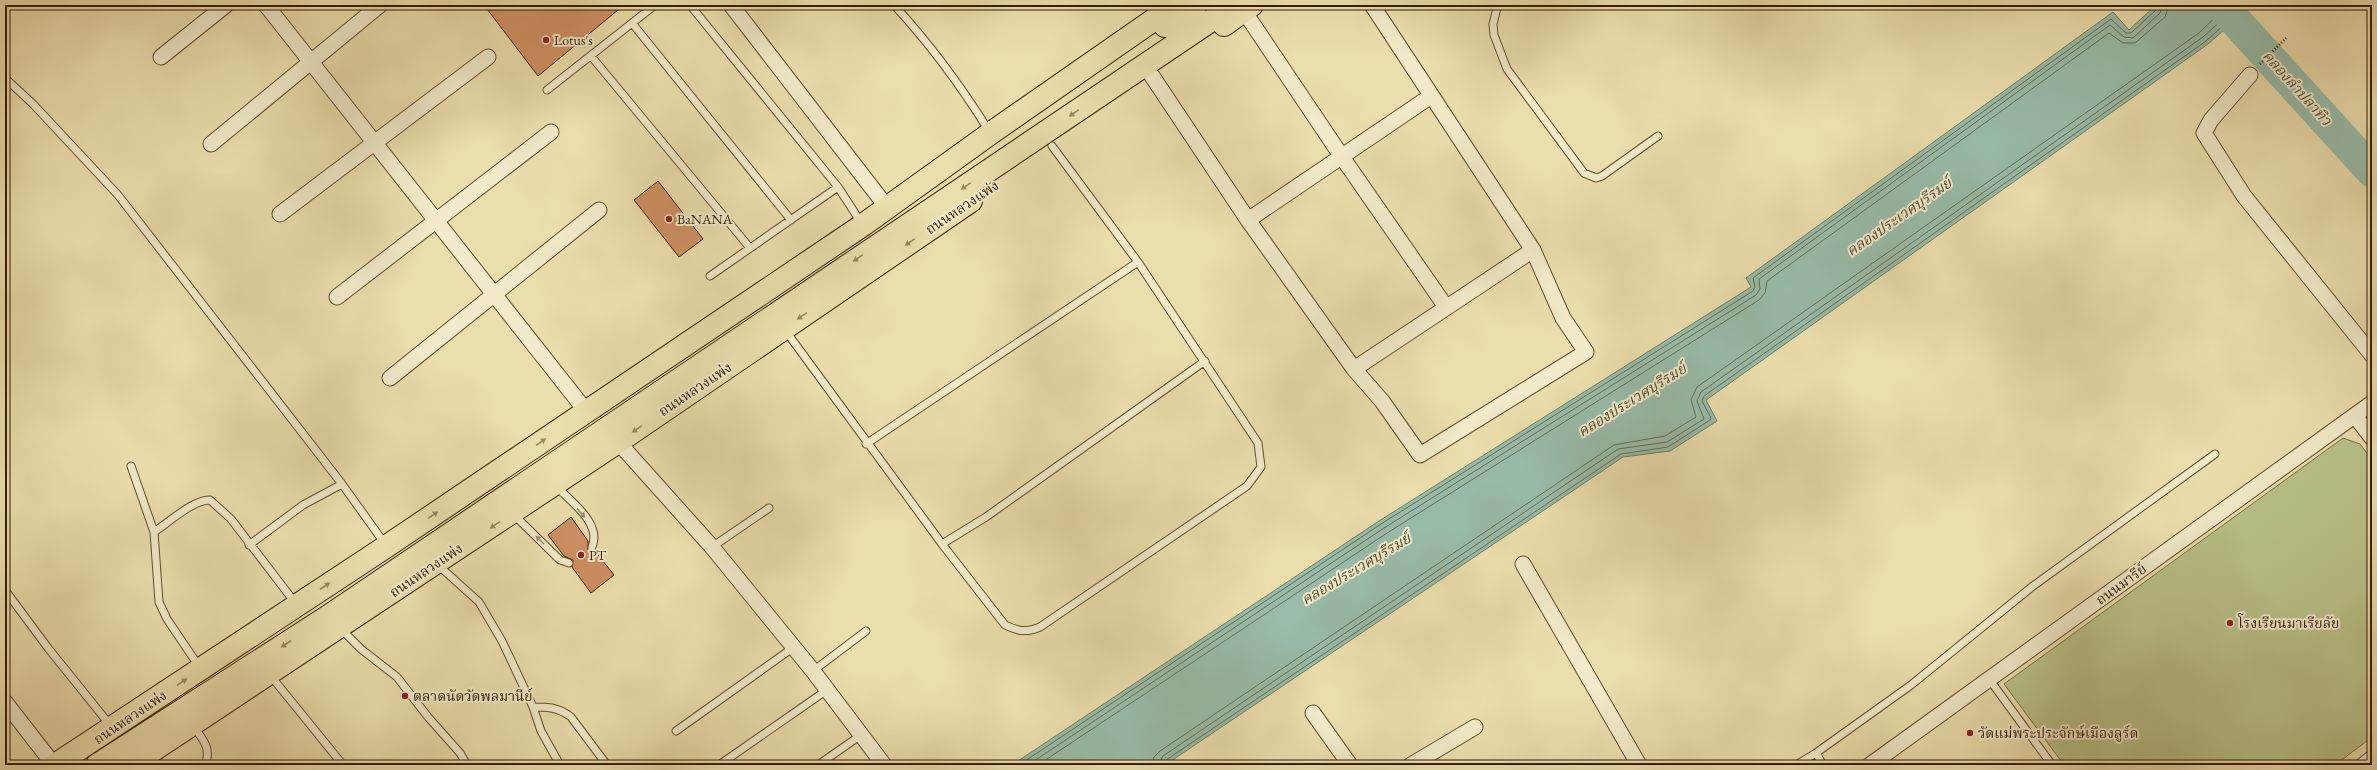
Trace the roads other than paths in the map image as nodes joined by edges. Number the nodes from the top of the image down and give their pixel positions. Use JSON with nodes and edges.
{"nodes":[{"id":1,"x":226,"y":5,"type":"edge"},
{"id":2,"x":266,"y":5,"type":"edge"},
{"id":3,"x":380,"y":5,"type":"edge"},
{"id":4,"x":655,"y":5,"type":"edge"},
{"id":5,"x":690,"y":5,"type":"edge"},
{"id":6,"x":732,"y":5,"type":"edge"},
{"id":7,"x":894,"y":5,"type":"edge"},
{"id":8,"x":1175,"y":5,"type":"edge"},
{"id":9,"x":1196,"y":5,"type":"edge"},
{"id":10,"x":1372,"y":5,"type":"edge"},
{"id":11,"x":1497,"y":6,"type":"edge"},
{"id":12,"x":1243,"y":7,"type":"edge"},
{"id":13,"x":632,"y":23,"type":"junction"},
{"id":14,"x":591,"y":56,"type":"junction"},
{"id":15,"x":161,"y":57,"type":"dead end"},
{"id":16,"x":488,"y":57,"type":"dead end"},
{"id":17,"x":311,"y":62,"type":"junction"},
{"id":18,"x":2250,"y":75,"type":"road end"},
{"id":19,"x":1152,"y":76,"type":"junction"},
{"id":20,"x":5,"y":78,"type":"edge"},
{"id":21,"x":547,"y":90,"type":"dead end"},
{"id":22,"x":1432,"y":96,"type":"junction"},
{"id":23,"x":551,"y":132,"type":"dead end"},
{"id":24,"x":991,"y":133,"type":"junction"},
{"id":25,"x":1658,"y":136,"type":"dead end"},
{"id":26,"x":376,"y":143,"type":"junction"},
{"id":27,"x":211,"y":144,"type":"dead end"},
{"id":28,"x":1052,"y":146,"type":"junction"},
{"id":29,"x":1342,"y":157,"type":"junction"},
{"id":30,"x":838,"y":188,"type":"junction"},
{"id":31,"x":886,"y":206,"type":"junction"},
{"id":32,"x":599,"y":210,"type":"dead end"},
{"id":33,"x":280,"y":214,"type":"dead end"},
{"id":34,"x":791,"y":220,"type":"junction"},
{"id":35,"x":1248,"y":220,"type":"junction"},
{"id":36,"x":437,"y":221,"type":"junction"},
{"id":37,"x":863,"y":226,"type":"junction"},
{"id":38,"x":750,"y":248,"type":"junction"},
{"id":39,"x":1533,"y":250,"type":"junction"},
{"id":40,"x":1138,"y":262,"type":"junction"},
{"id":41,"x":710,"y":276,"type":"dead end"},
{"id":42,"x":495,"y":294,"type":"junction"},
{"id":43,"x":337,"y":297,"type":"dead end"},
{"id":44,"x":1446,"y":307,"type":"junction"},
{"id":45,"x":783,"y":329,"type":"junction"},
{"id":46,"x":2372,"y":355,"type":"edge"},
{"id":47,"x":1205,"y":361,"type":"junction"},
{"id":48,"x":1354,"y":369,"type":"junction"},
{"id":49,"x":390,"y":378,"type":"dead end"},
{"id":50,"x":2372,"y":403,"type":"edge"},
{"id":51,"x":586,"y":411,"type":"junction"},
{"id":52,"x":2355,"y":416,"type":"junction"},
{"id":53,"x":2372,"y":438,"type":"edge"},
{"id":54,"x":618,"y":442,"type":"junction"},
{"id":55,"x":866,"y":444,"type":"junction"},
{"id":56,"x":2215,"y":454,"type":"dead end"},
{"id":57,"x":132,"y":466,"type":"dead end"},
{"id":58,"x":342,"y":484,"type":"junction"},
{"id":59,"x":554,"y":484,"type":"junction"},
{"id":60,"x":769,"y":508,"type":"dead end"},
{"id":61,"x":512,"y":513,"type":"junction"},
{"id":62,"x":154,"y":532,"type":"junction"},
{"id":63,"x":942,"y":544,"type":"junction"},
{"id":64,"x":249,"y":545,"type":"junction"},
{"id":65,"x":387,"y":546,"type":"junction"},
{"id":66,"x":592,"y":546,"type":"dead end"},
{"id":67,"x":712,"y":547,"type":"junction"},
{"id":68,"x":569,"y":563,"type":"dead end"},
{"id":69,"x":436,"y":564,"type":"junction"},
{"id":70,"x":1523,"y":564,"type":"dead end"},
{"id":71,"x":5,"y":590,"type":"edge"},
{"id":72,"x":296,"y":605,"type":"junction"},
{"id":73,"x":340,"y":628,"type":"junction"},
{"id":74,"x":866,"y":631,"type":"dead end"},
{"id":75,"x":794,"y":647,"type":"junction"},
{"id":76,"x":222,"y":655,"type":"junction"},
{"id":77,"x":200,"y":669,"type":"junction"},
{"id":78,"x":813,"y":671,"type":"junction"},
{"id":79,"x":270,"y":675,"type":"junction"},
{"id":80,"x":1989,"y":679,"type":"junction"},
{"id":81,"x":827,"y":690,"type":"junction"},
{"id":82,"x":5,"y":702,"type":"edge"},
{"id":83,"x":533,"y":708,"type":"junction"},
{"id":84,"x":1313,"y":713,"type":"dead end"},
{"id":85,"x":192,"y":724,"type":"junction"},
{"id":86,"x":1475,"y":727,"type":"dead end"},
{"id":87,"x":113,"y":729,"type":"junction"},
{"id":88,"x":676,"y":730,"type":"dead end"},
{"id":89,"x":861,"y":735,"type":"junction"},
{"id":90,"x":1816,"y":753,"type":"junction"},
{"id":91,"x":2372,"y":754,"type":"edge"},
{"id":92,"x":134,"y":764,"type":"edge"},
{"id":93,"x":54,"y":765,"type":"edge"},
{"id":94,"x":97,"y":765,"type":"edge"},
{"id":95,"x":205,"y":765,"type":"edge"},
{"id":96,"x":343,"y":765,"type":"edge"},
{"id":97,"x":466,"y":765,"type":"edge"},
{"id":98,"x":560,"y":765,"type":"edge"},
{"id":99,"x":607,"y":765,"type":"edge"},
{"id":100,"x":719,"y":765,"type":"edge"},
{"id":101,"x":818,"y":765,"type":"edge"},
{"id":102,"x":884,"y":765,"type":"edge"},
{"id":103,"x":1350,"y":765,"type":"edge"},
{"id":104,"x":1411,"y":765,"type":"edge"},
{"id":105,"x":1639,"y":765,"type":"edge"},
{"id":106,"x":1796,"y":765,"type":"edge"},
{"id":107,"x":1823,"y":765,"type":"edge"},
{"id":108,"x":1870,"y":765,"type":"edge"},
{"id":109,"x":2052,"y":765,"type":"edge"},
{"id":110,"x":2356,"y":765,"type":"edge"}],
"edges":[{"from":1,"to":15,"type":"street"},
{"from":2,"to":17,"type":"street"},
{"from":3,"to":17,"type":"street"},
{"from":4,"to":13,"type":"lane"},
{"from":5,"to":30,"type":"lane"},
{"from":6,"to":31,"type":"street"},
{"from":7,"to":24,"type":"lane"},
{"from":8,"to":24,"type":"main road","name":"ถนนหลวงแพ่ง"},
{"from":9,"to":76,"type":"main road"},
{"from":10,"to":22,"type":"street"},
{"from":11,"to":25,"type":"lane"},
{"from":12,"to":19,"type":"main road","name":"ถนนหลวงแพ่ง"},
{"from":12,"to":29,"type":"street"},
{"from":12,"to":94,"type":"main road","one_way":true},
{"from":13,"to":14,"type":"lane"},
{"from":13,"to":34,"type":"lane"},
{"from":14,"to":21,"type":"lane"},
{"from":14,"to":38,"type":"lane"},
{"from":16,"to":26,"type":"street"},
{"from":17,"to":26,"type":"street"},
{"from":17,"to":27,"type":"street"},
{"from":18,"to":46,"type":"street"},
{"from":19,"to":28,"type":"main road","name":"ถนนหลวงแพ่ง"},
{"from":19,"to":35,"type":"street"},
{"from":20,"to":58,"type":"lane"},
{"from":22,"to":29,"type":"street"},
{"from":22,"to":39,"type":"street"},
{"from":23,"to":36,"type":"street"},
{"from":24,"to":31,"type":"main road","name":"ถนนหลวงแพ่ง"},
{"from":26,"to":33,"type":"street"},
{"from":26,"to":36,"type":"street"},
{"from":28,"to":40,"type":"lane"},
{"from":28,"to":45,"type":"main road","name":"ถนนหลวงแพ่ง","one_way":true},
{"from":29,"to":35,"type":"street"},
{"from":29,"to":44,"type":"street"},
{"from":30,"to":34,"type":"lane"},
{"from":30,"to":37,"type":"lane"},
{"from":31,"to":37,"type":"main road","name":"ถนนหลวงแพ่ง"},
{"from":32,"to":42,"type":"street"},
{"from":34,"to":38,"type":"lane"},
{"from":35,"to":48,"type":"street"},
{"from":36,"to":42,"type":"street"},
{"from":36,"to":43,"type":"street"},
{"from":37,"to":51,"type":"main road","name":"ถนนหลวงแพ่ง"},
{"from":38,"to":41,"type":"lane"},
{"from":39,"to":44,"type":"street"},
{"from":39,"to":48,"type":"street"},
{"from":40,"to":47,"type":"lane"},
{"from":40,"to":55,"type":"lane"},
{"from":42,"to":49,"type":"street"},
{"from":42,"to":51,"type":"street"},
{"from":44,"to":48,"type":"street"},
{"from":45,"to":54,"type":"main road","name":"ถนนหลวงแพ่ง","one_way":true},
{"from":45,"to":55,"type":"lane"},
{"from":47,"to":63,"type":"lane"},
{"from":47,"to":63,"type":"lane"},
{"from":50,"to":52,"type":"street","name":"ถนนมารีย์"},
{"from":65,"to":51,"type":"main road","name":"ถนนหลวงแพ่ง","one_way":true},
{"from":52,"to":53,"type":"street"},
{"from":52,"to":80,"type":"street","name":"ถนนมารีย์"},
{"from":54,"to":59,"type":"main road","name":"ถนนหลวงแพ่ง"},
{"from":54,"to":67,"type":"street"},
{"from":55,"to":63,"type":"lane"},
{"from":56,"to":90,"type":"lane"},
{"from":57,"to":62,"type":"lane"},
{"from":58,"to":64,"type":"lane"},
{"from":58,"to":65,"type":"lane"},
{"from":59,"to":61,"type":"main road","name":"ถนนหลวงแพ่ง"},
{"from":59,"to":66,"type":"lane","one_way":true},
{"from":60,"to":67,"type":"lane"},
{"from":68,"to":61,"type":"lane","one_way":true},
{"from":61,"to":69,"type":"main road","name":"ถนนหลวงแพ่ง","one_way":true},
{"from":62,"to":64,"type":"lane"},
{"from":62,"to":77,"type":"lane"},
{"from":64,"to":72,"type":"lane"},
{"from":72,"to":65,"type":"main road","name":"ถนนหลวงแพ่ง","one_way":true},
{"from":67,"to":75,"type":"street"},
{"from":69,"to":73,"type":"main road","name":"ถนนหลวงแพ่ง"},
{"from":69,"to":83,"type":"lane"},
{"from":70,"to":105,"type":"street"},
{"from":71,"to":87,"type":"lane"},
{"from":72,"to":76,"type":"main road","name":"ถนนหลวงแพ่ง"},
{"from":73,"to":79,"type":"main road","name":"ถนนหลวงแพ่ง"},
{"from":73,"to":97,"type":"lane"},
{"from":74,"to":78,"type":"lane"},
{"from":75,"to":78,"type":"street"},
{"from":75,"to":88,"type":"lane"},
{"from":76,"to":77,"type":"main road","name":"ถนนหลวงแพ่ง"},
{"from":87,"to":77,"type":"main road","name":"ถนนหลวงแพ่ง","one_way":true},
{"from":78,"to":81,"type":"street"},
{"from":79,"to":85,"type":"main road","name":"ถนนหลวงแพ่ง"},
{"from":79,"to":96,"type":"lane"},
{"from":80,"to":108,"type":"street","name":"ถนนมารีย์"},
{"from":80,"to":109,"type":"lane"},
{"from":81,"to":89,"type":"street"},
{"from":81,"to":100,"type":"lane"},
{"from":82,"to":93,"type":"street"},
{"from":83,"to":98,"type":"lane"},
{"from":83,"to":99,"type":"lane"},
{"from":84,"to":103,"type":"street"},
{"from":85,"to":92,"type":"main road","name":"ถนนหลวงแพ่ง"},
{"from":85,"to":95,"type":"lane"},
{"from":86,"to":104,"type":"street"},
{"from":87,"to":93,"type":"main road","name":"ถนนหลวงแพ่ง"},
{"from":89,"to":101,"type":"lane"},
{"from":89,"to":102,"type":"street"},
{"from":90,"to":106,"type":"lane"},
{"from":90,"to":107,"type":"lane"},
{"from":91,"to":110,"type":"lane"}]}
